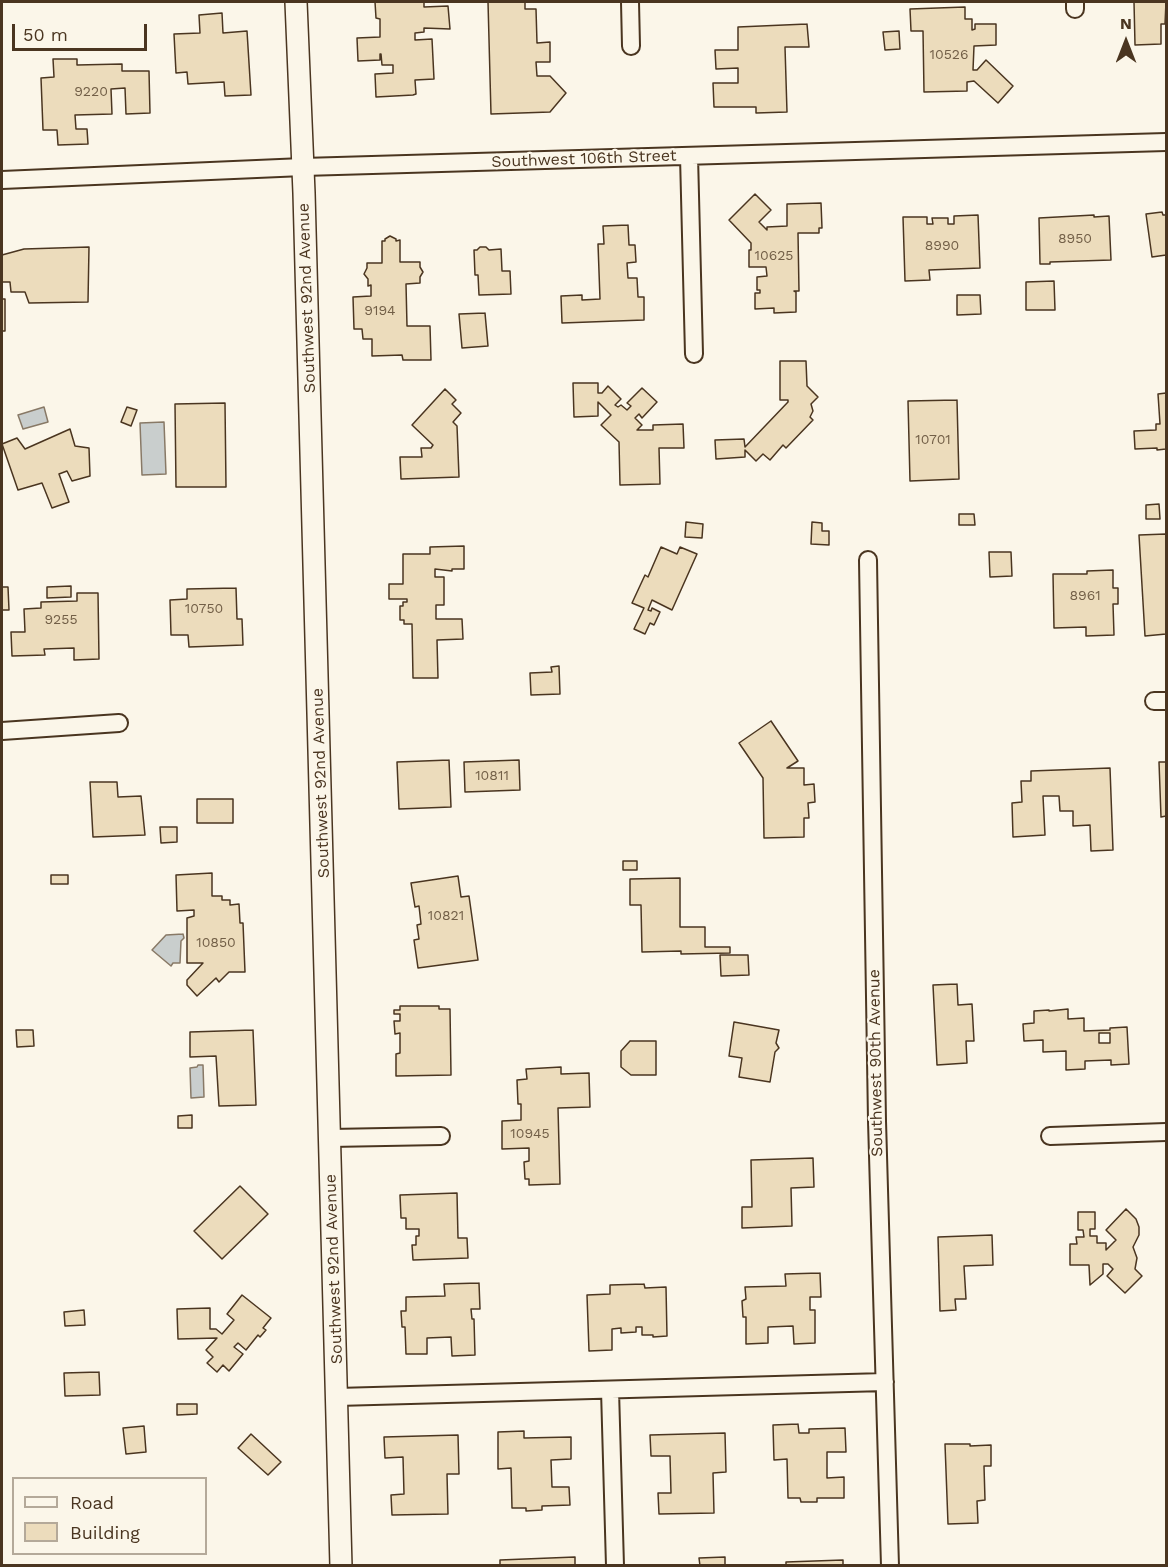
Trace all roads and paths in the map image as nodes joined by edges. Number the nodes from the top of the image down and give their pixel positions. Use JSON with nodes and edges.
{"nodes":[{"id":1,"x":296,"y":2,"type":"edge"},
{"id":2,"x":630,"y":2,"type":"edge"},
{"id":3,"x":631,"y":46,"type":"dead end"},
{"id":4,"x":1167,"y":142,"type":"edge"},
{"id":5,"x":689,"y":156,"type":"junction"},
{"id":6,"x":303,"y":167,"type":"junction"},
{"id":7,"x":2,"y":180,"type":"edge"},
{"id":8,"x":694,"y":354,"type":"dead end"},
{"id":9,"x":868,"y":560,"type":"dead end"},
{"id":10,"x":119,"y":723,"type":"dead end"},
{"id":11,"x":2,"y":731,"type":"edge"},
{"id":12,"x":1167,"y":1132,"type":"edge"},
{"id":13,"x":441,"y":1136,"type":"dead end"},
{"id":14,"x":1050,"y":1136,"type":"dead end"},
{"id":15,"x":330,"y":1138,"type":"junction"},
{"id":16,"x":885,"y":1382,"type":"junction"},
{"id":17,"x":610,"y":1390,"type":"junction"},
{"id":18,"x":338,"y":1397,"type":"junction"},
{"id":19,"x":342,"y":1566,"type":"edge"},
{"id":20,"x":615,"y":1566,"type":"edge"},
{"id":21,"x":890,"y":1566,"type":"edge"}],
"edges":[{"from":1,"to":6,"type":"street","name":"Southwest 92nd Avenue"},
{"from":2,"to":3,"type":"street"},
{"from":4,"to":5,"type":"street","name":"Southwest 106th Street"},
{"from":5,"to":6,"type":"street","name":"Southwest 106th Street"},
{"from":5,"to":8,"type":"street"},
{"from":6,"to":7,"type":"street","name":"Southwest 106th Street"},
{"from":6,"to":15,"type":"street","name":"Southwest 92nd Avenue"},
{"from":9,"to":16,"type":"street","name":"Southwest 90th Avenue"},
{"from":10,"to":11,"type":"street"},
{"from":12,"to":14,"type":"street"},
{"from":13,"to":15,"type":"street"},
{"from":15,"to":18,"type":"street","name":"Southwest 92nd Avenue"},
{"from":16,"to":17,"type":"street"},
{"from":16,"to":21,"type":"street","name":"Southwest 90th Avenue"},
{"from":17,"to":18,"type":"street"},
{"from":17,"to":20,"type":"street"},
{"from":18,"to":19,"type":"street","name":"Southwest 92nd Avenue"}]}
